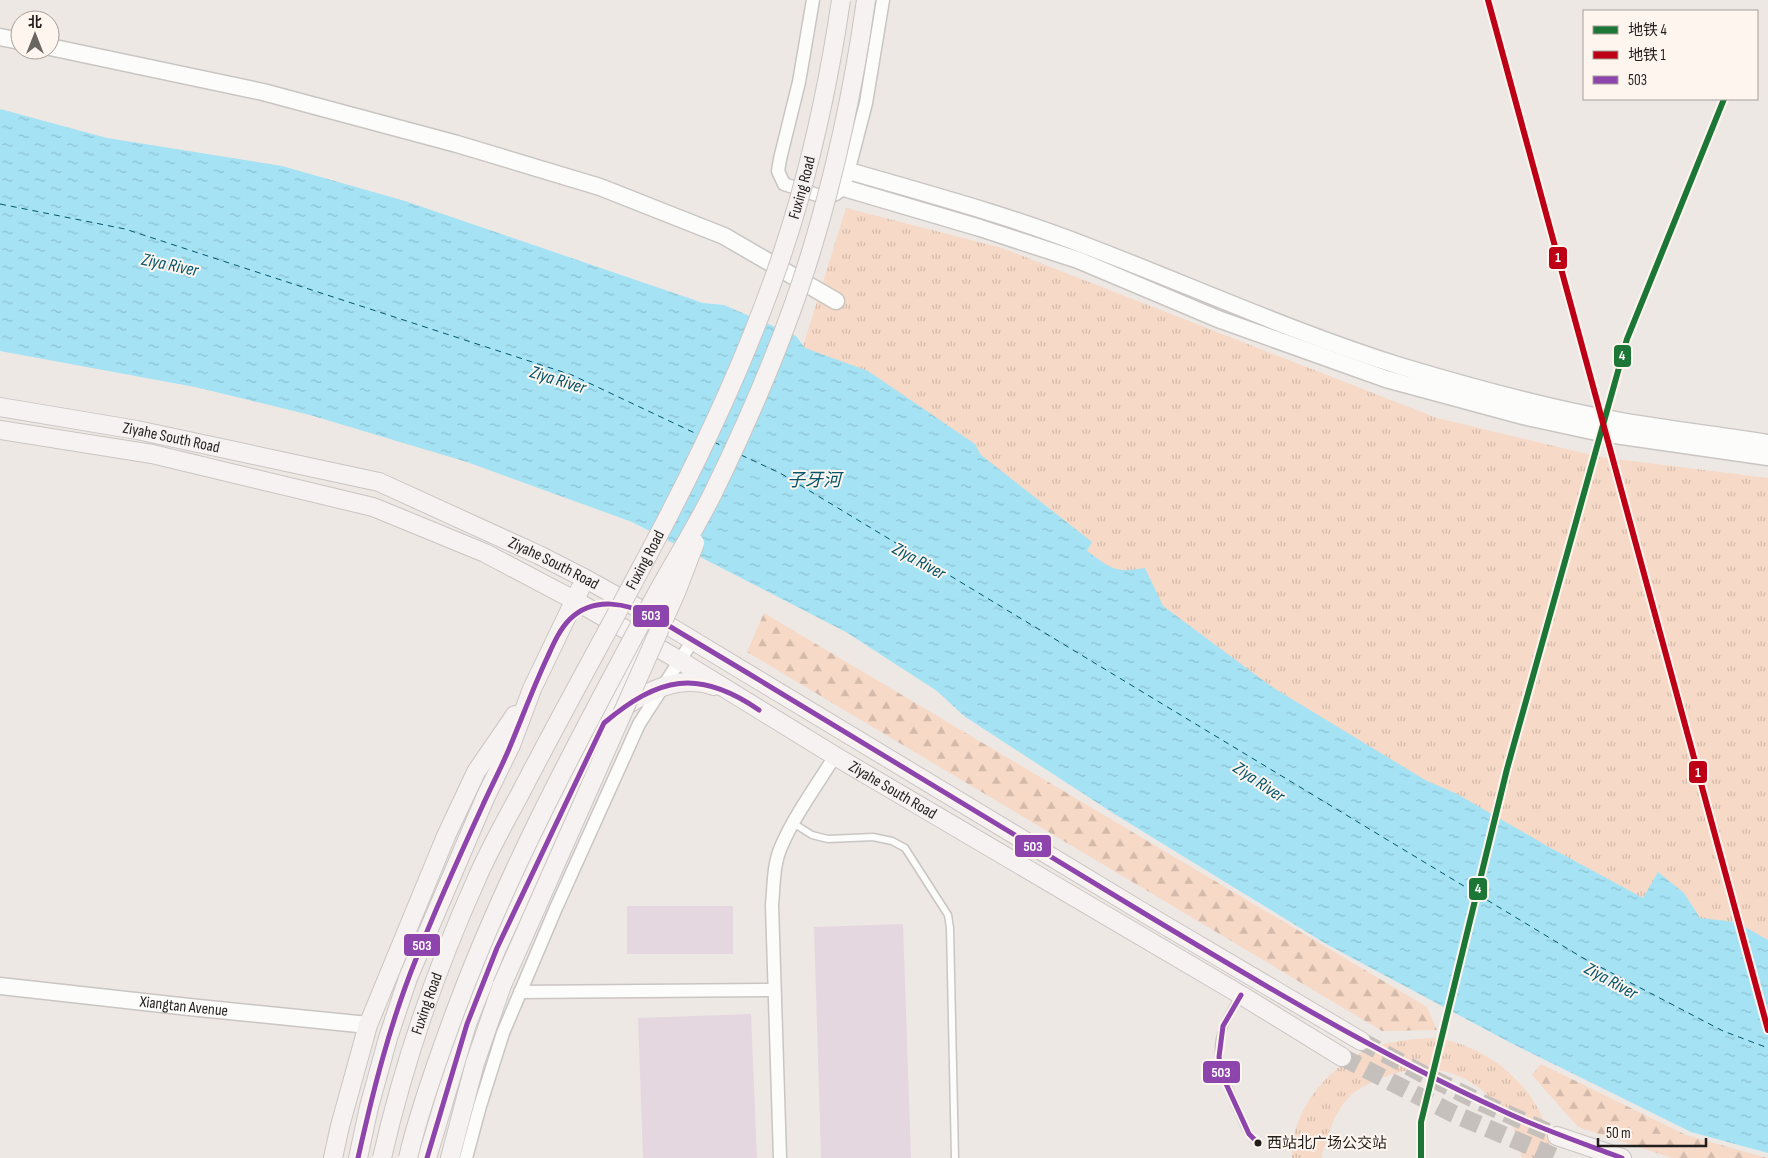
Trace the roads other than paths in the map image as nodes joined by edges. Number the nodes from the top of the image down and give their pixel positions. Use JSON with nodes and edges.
{"nodes":[{"id":1,"x":814,"y":0,"type":"edge"},
{"id":2,"x":841,"y":0,"type":"edge"},
{"id":3,"x":866,"y":0,"type":"edge"},
{"id":4,"x":884,"y":0,"type":"edge"},
{"id":5,"x":60,"y":50,"type":"edge"},
{"id":6,"x":849,"y":171,"type":"junction"},
{"id":7,"x":844,"y":188,"type":"junction"},
{"id":8,"x":836,"y":301,"type":"dead end"},
{"id":9,"x":0,"y":407,"type":"edge"},
{"id":10,"x":0,"y":430,"type":"edge"},
{"id":11,"x":1768,"y":443,"type":"edge"},
{"id":12,"x":1768,"y":458,"type":"edge"},
{"id":13,"x":712,"y":495,"type":"junction"},
{"id":14,"x":586,"y":579,"type":"junction"},
{"id":15,"x":581,"y":604,"type":"junction"},
{"id":16,"x":647,"y":613,"type":"junction"},
{"id":17,"x":643,"y":640,"type":"junction"},
{"id":18,"x":693,"y":640,"type":"junction"},
{"id":19,"x":679,"y":660,"type":"junction"},
{"id":20,"x":663,"y":686,"type":"junction"},
{"id":21,"x":532,"y":689,"type":"junction"},
{"id":22,"x":731,"y":692,"type":"junction"},
{"id":23,"x":604,"y":724,"type":"junction"},
{"id":24,"x":835,"y":756,"type":"junction"},
{"id":25,"x":793,"y":823,"type":"junction"},
{"id":26,"x":0,"y":986,"type":"edge"},
{"id":27,"x":774,"y":990,"type":"junction"},
{"id":28,"x":520,"y":992,"type":"junction"},
{"id":29,"x":1240,"y":994,"type":"junction"},
{"id":30,"x":368,"y":1025,"type":"junction"},
{"id":31,"x":1361,"y":1041,"type":"tunnel mouth"},
{"id":32,"x":1342,"y":1057,"type":"tunnel mouth"},
{"id":33,"x":1557,"y":1136,"type":"tunnel mouth"},
{"id":34,"x":1259,"y":1144,"type":"dead end"},
{"id":35,"x":333,"y":1158,"type":"edge"},
{"id":36,"x":358,"y":1158,"type":"edge"},
{"id":37,"x":382,"y":1158,"type":"edge"},
{"id":38,"x":408,"y":1158,"type":"edge"},
{"id":39,"x":427,"y":1158,"type":"edge"},
{"id":40,"x":450,"y":1158,"type":"edge"},
{"id":41,"x":466,"y":1158,"type":"edge"},
{"id":42,"x":780,"y":1158,"type":"edge"},
{"id":43,"x":955,"y":1158,"type":"edge"},
{"id":44,"x":1622,"y":1158,"type":"edge"}],
"edges":[{"from":1,"to":7,"type":"street"},
{"from":2,"to":37,"type":"main road","name":"Fuxing Road","bridge":true},
{"from":3,"to":13,"type":"main road","name":"Fuxing Road","bridge":true},
{"from":4,"to":6,"type":"street"},
{"from":5,"to":8,"type":"street"},
{"from":6,"to":7,"type":"street"},
{"from":6,"to":11,"type":"street"},
{"from":7,"to":12,"type":"street"},
{"from":9,"to":14,"type":"main road","name":"Ziyahe South Road"},
{"from":10,"to":15,"type":"main road","name":"Ziyahe South Road"},
{"from":13,"to":38,"type":"main road","name":"Fuxing Road","bridge":true},
{"from":13,"to":40,"type":"main road","bridge":true},
{"from":14,"to":15,"type":"main road"},
{"from":14,"to":16,"type":"main road","name":"Ziyahe South Road"},
{"from":15,"to":16,"type":"main road"},
{"from":15,"to":17,"type":"main road","name":"Ziyahe South Road"},
{"from":15,"to":21,"type":"main road"},
{"from":16,"to":17,"type":"main road"},
{"from":16,"to":18,"type":"main road","name":"Ziyahe South Road"},
{"from":17,"to":19,"type":"main road","name":"Ziyahe South Road"},
{"from":17,"to":23,"type":"main road"},
{"from":18,"to":19,"type":"street"},
{"from":18,"to":31,"type":"main road","name":"Ziyahe South Road"},
{"from":19,"to":20,"type":"street"},
{"from":19,"to":22,"type":"main road","name":"Ziyahe South Road"},
{"from":20,"to":22,"type":"main road"},
{"from":20,"to":23,"type":"main road"},
{"from":20,"to":28,"type":"street"},
{"from":21,"to":30,"type":"main road"},
{"from":21,"to":36,"type":"main road"},
{"from":22,"to":24,"type":"main road","name":"Ziyahe South Road"},
{"from":23,"to":39,"type":"main road"},
{"from":24,"to":25,"type":"street"},
{"from":24,"to":29,"type":"main road","name":"Ziyahe South Road"},
{"from":25,"to":27,"type":"street"},
{"from":25,"to":43,"type":"lane"},
{"from":26,"to":30,"type":"street","name":"Xiangtan Avenue"},
{"from":27,"to":28,"type":"street"},
{"from":27,"to":42,"type":"street"},
{"from":28,"to":41,"type":"street"},
{"from":29,"to":32,"type":"main road","name":"Ziyahe South Road"},
{"from":29,"to":34,"type":"lane"},
{"from":30,"to":35,"type":"main road"},
{"from":33,"to":44,"type":"main road"}]}
